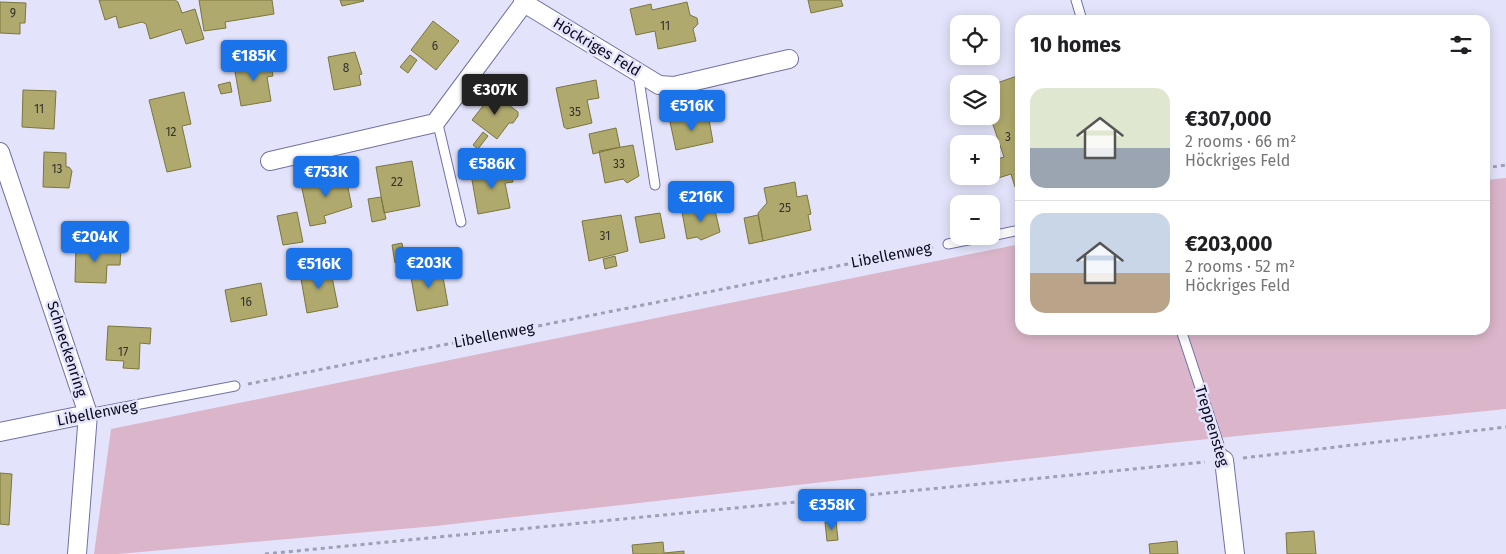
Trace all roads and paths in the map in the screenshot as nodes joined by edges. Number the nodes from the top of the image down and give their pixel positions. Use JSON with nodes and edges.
{"nodes":[{"id":1,"x":1076,"y":0,"type":"edge"},
{"id":2,"x":523,"y":1,"type":"edge"},
{"id":3,"x":1080,"y":15,"type":"edge"},
{"id":4,"x":789,"y":59,"type":"dead end"},
{"id":5,"x":638,"y":72,"type":"junction"},
{"id":6,"x":437,"y":120,"type":"junction"},
{"id":7,"x":0,"y":152,"type":"edge"},
{"id":8,"x":270,"y":160,"type":"dead end"},
{"id":9,"x":1506,"y":166,"type":"edge"},
{"id":10,"x":1490,"y":168,"type":"edge"},
{"id":11,"x":655,"y":185,"type":"dead end"},
{"id":12,"x":461,"y":222,"type":"dead end"},
{"id":13,"x":1015,"y":231,"type":"edge"},
{"id":14,"x":1000,"y":234,"type":"edge"},
{"id":15,"x":948,"y":244,"type":"edge"},
{"id":16,"x":1183,"y":335,"type":"edge"},
{"id":17,"x":235,"y":386,"type":"joint"},
{"id":18,"x":88,"y":414,"type":"junction"},
{"id":19,"x":1506,"y":427,"type":"edge"},
{"id":20,"x":0,"y":432,"type":"edge"},
{"id":21,"x":1224,"y":460,"type":"junction"},
{"id":22,"x":77,"y":554,"type":"edge"},
{"id":23,"x":265,"y":554,"type":"edge"},
{"id":24,"x":1235,"y":554,"type":"edge"}],
"edges":[{"from":1,"to":3,"type":"lane"},
{"from":2,"to":5,"type":"street","name":"Höckriges Feld"},
{"from":2,"to":6,"type":"street","name":"Höckriges Feld"},
{"from":4,"to":5,"type":"street","name":"Höckriges Feld"},
{"from":5,"to":11,"type":"lane"},
{"from":6,"to":8,"type":"street"},
{"from":6,"to":12,"type":"lane"},
{"from":7,"to":18,"type":"street","name":"Schneckenring"},
{"from":9,"to":10,"type":"path"},
{"from":13,"to":14,"type":"lane","name":"Libellenweg"},
{"from":15,"to":17,"type":"path","name":"Libellenweg"},
{"from":16,"to":21,"type":"lane","name":"Treppensteg"},
{"from":17,"to":18,"type":"lane","name":"Libellenweg"},
{"from":18,"to":20,"type":"street","name":"Libellenweg"},
{"from":18,"to":22,"type":"street","name":"Schneckenring"},
{"from":19,"to":21,"type":"path"},
{"from":21,"to":23,"type":"path"},
{"from":21,"to":24,"type":"street","name":"Treppensteg"}]}
